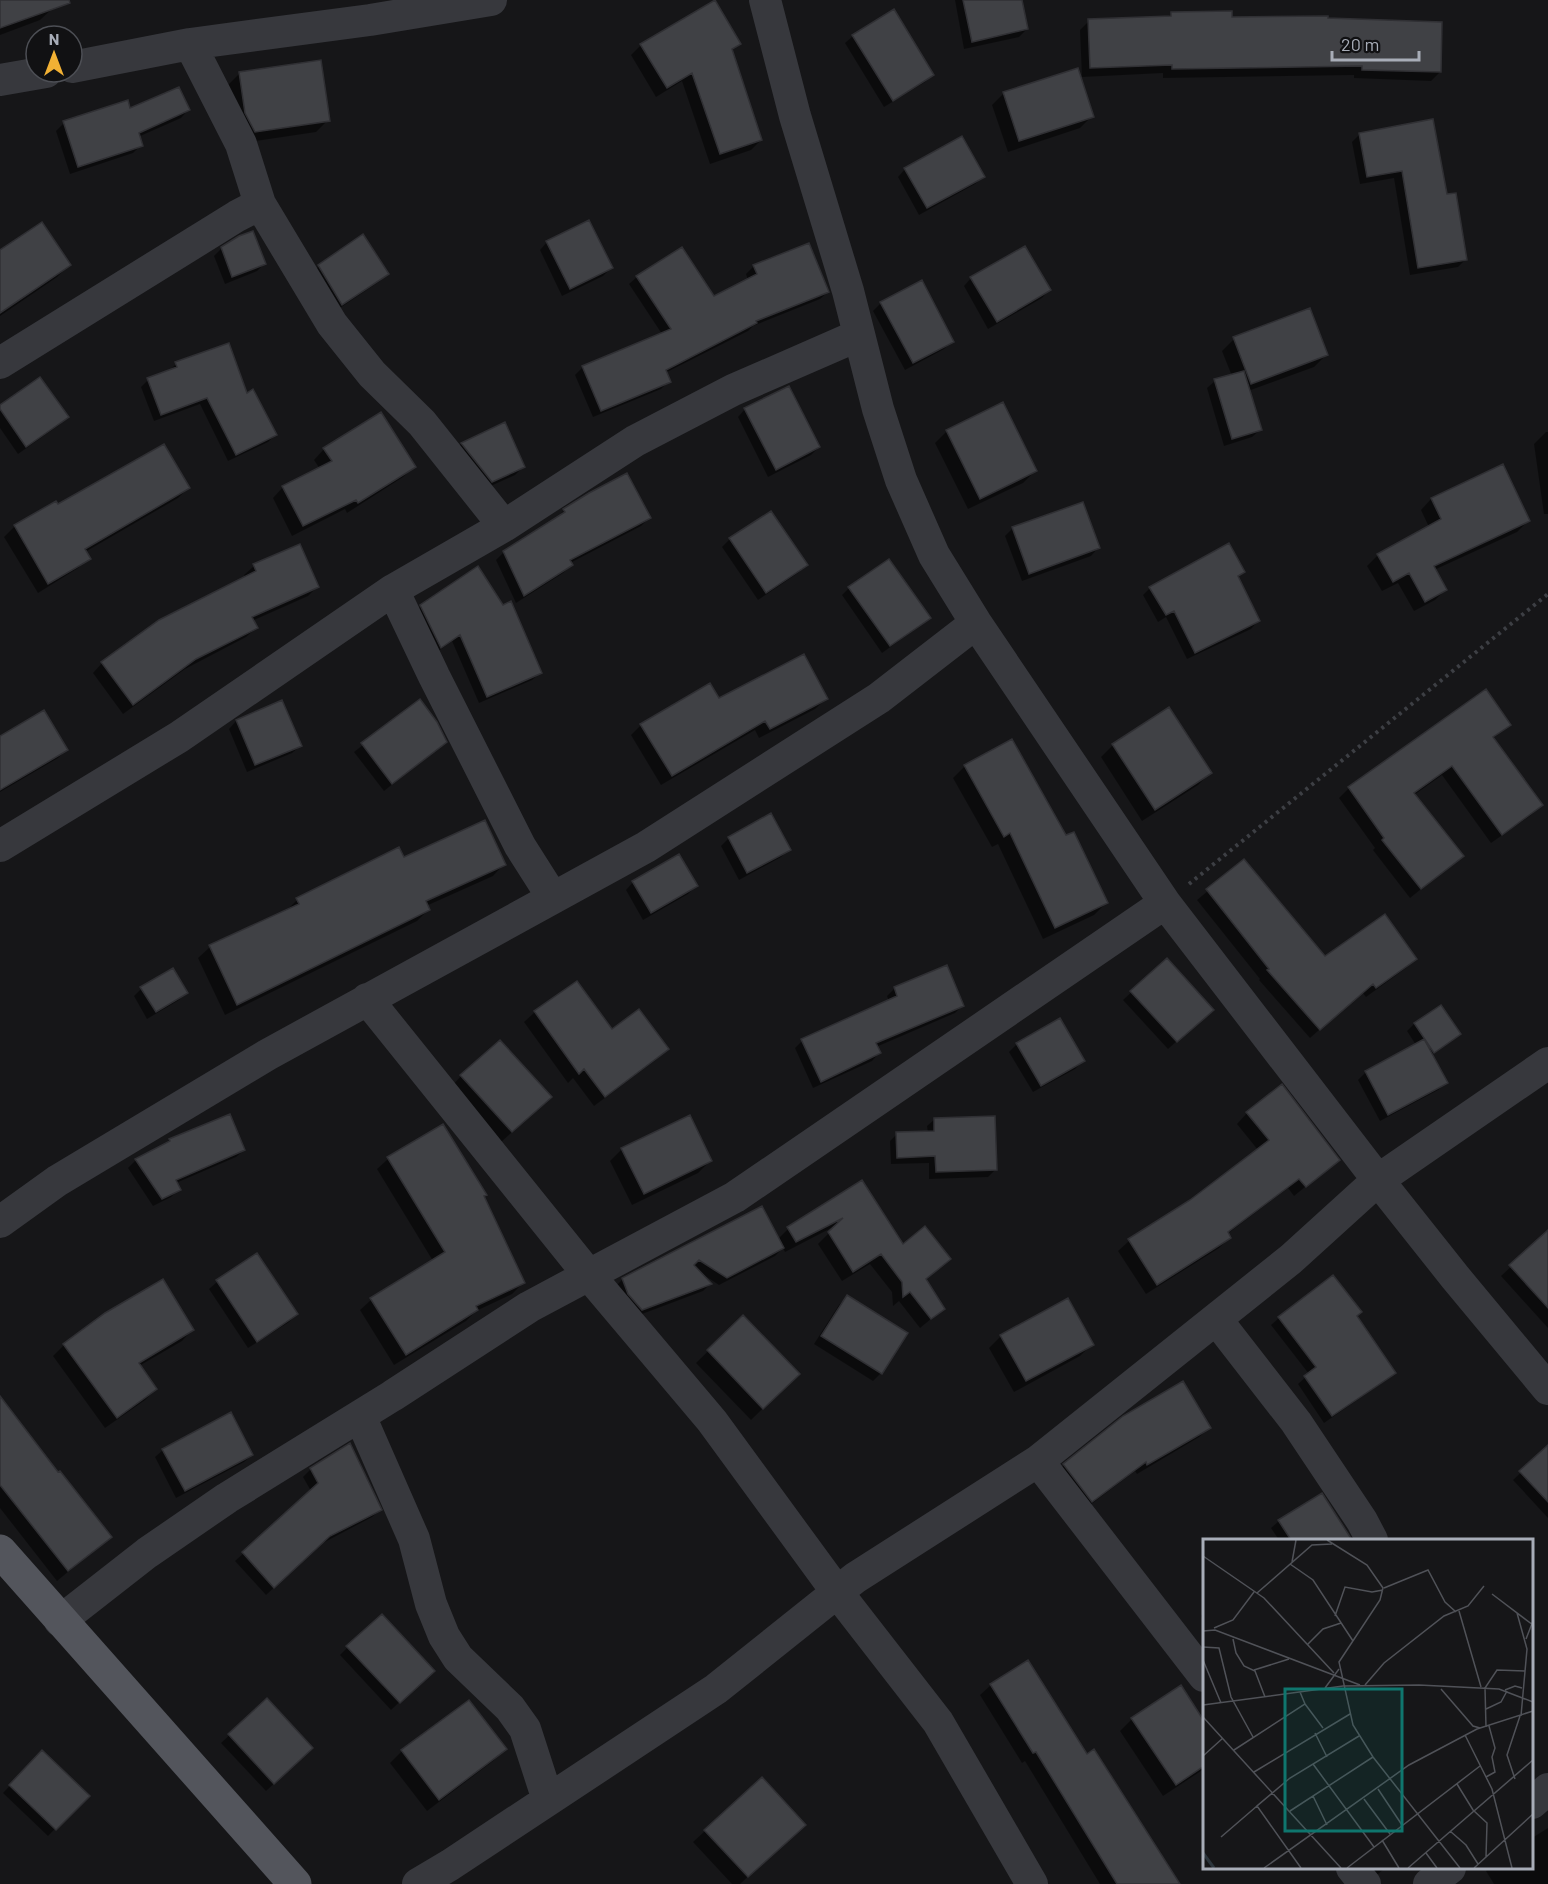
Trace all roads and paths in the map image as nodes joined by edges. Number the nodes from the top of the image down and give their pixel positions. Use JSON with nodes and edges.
{"nodes":[{"id":1,"x":491,"y":0,"type":"edge"},
{"id":2,"x":765,"y":0,"type":"edge"},
{"id":3,"x":190,"y":44,"type":"junction"},
{"id":4,"x":84,"y":66,"type":"edge"},
{"id":5,"x":24,"y":76,"type":"edge"},
{"id":6,"x":0,"y":80,"type":"edge"},
{"id":7,"x":260,"y":204,"type":"junction"},
{"id":8,"x":859,"y":335,"type":"junction"},
{"id":9,"x":0,"y":363,"type":"edge"},
{"id":10,"x":504,"y":526,"type":"junction"},
{"id":11,"x":393,"y":590,"type":"junction"},
{"id":12,"x":1548,"y":594,"type":"edge"},
{"id":13,"x":976,"y":623,"type":"junction"},
{"id":14,"x":0,"y":846,"type":"edge"},
{"id":15,"x":553,"y":898,"type":"junction"},
{"id":16,"x":1165,"y":903,"type":"junction"},
{"id":17,"x":367,"y":999,"type":"junction"},
{"id":18,"x":1548,"y":1063,"type":"edge"},
{"id":19,"x":1378,"y":1180,"type":"junction"},
{"id":20,"x":0,"y":1222,"type":"edge"},
{"id":21,"x":588,"y":1274,"type":"junction"},
{"id":22,"x":1216,"y":1319,"type":"junction"},
{"id":23,"x":1548,"y":1389,"type":"edge"},
{"id":24,"x":360,"y":1416,"type":"junction"},
{"id":25,"x":1038,"y":1461,"type":"junction"},
{"id":26,"x":1371,"y":1539,"type":"edge"},
{"id":27,"x":0,"y":1551,"type":"edge"},
{"id":28,"x":837,"y":1592,"type":"junction"},
{"id":29,"x":60,"y":1621,"type":"junction"},
{"id":30,"x":1203,"y":1675,"type":"edge"},
{"id":31,"x":548,"y":1800,"type":"junction"},
{"id":32,"x":1353,"y":1869,"type":"edge"},
{"id":33,"x":1449,"y":1869,"type":"edge"},
{"id":34,"x":295,"y":1884,"type":"edge"},
{"id":35,"x":418,"y":1884,"type":"edge"},
{"id":36,"x":1032,"y":1884,"type":"edge"},
{"id":37,"x":1365,"y":1884,"type":"edge"},
{"id":38,"x":1429,"y":1884,"type":"edge"}],
"edges":[{"from":1,"to":3,"type":"street"},
{"from":2,"to":8,"type":"street"},
{"from":3,"to":4,"type":"street"},
{"from":3,"to":7,"type":"street"},
{"from":5,"to":6,"type":"street"},
{"from":7,"to":9,"type":"street"},
{"from":7,"to":10,"type":"street"},
{"from":8,"to":10,"type":"street"},
{"from":8,"to":13,"type":"street"},
{"from":10,"to":11,"type":"street"},
{"from":11,"to":14,"type":"street"},
{"from":11,"to":15,"type":"street"},
{"from":12,"to":16,"type":"path"},
{"from":13,"to":15,"type":"street"},
{"from":13,"to":16,"type":"street"},
{"from":15,"to":17,"type":"street"},
{"from":16,"to":19,"type":"street"},
{"from":16,"to":21,"type":"street"},
{"from":17,"to":20,"type":"street"},
{"from":17,"to":21,"type":"street"},
{"from":18,"to":19,"type":"street"},
{"from":19,"to":22,"type":"street"},
{"from":19,"to":23,"type":"street"},
{"from":21,"to":24,"type":"street"},
{"from":21,"to":28,"type":"street"},
{"from":22,"to":25,"type":"street"},
{"from":22,"to":26,"type":"street"},
{"from":24,"to":29,"type":"street"},
{"from":24,"to":31,"type":"street"},
{"from":25,"to":28,"type":"street"},
{"from":25,"to":30,"type":"street"},
{"from":27,"to":29,"type":"main road"},
{"from":28,"to":31,"type":"street"},
{"from":28,"to":36,"type":"street"},
{"from":29,"to":34,"type":"main road"},
{"from":31,"to":35,"type":"street"},
{"from":32,"to":37,"type":"street"},
{"from":33,"to":38,"type":"street"}]}
